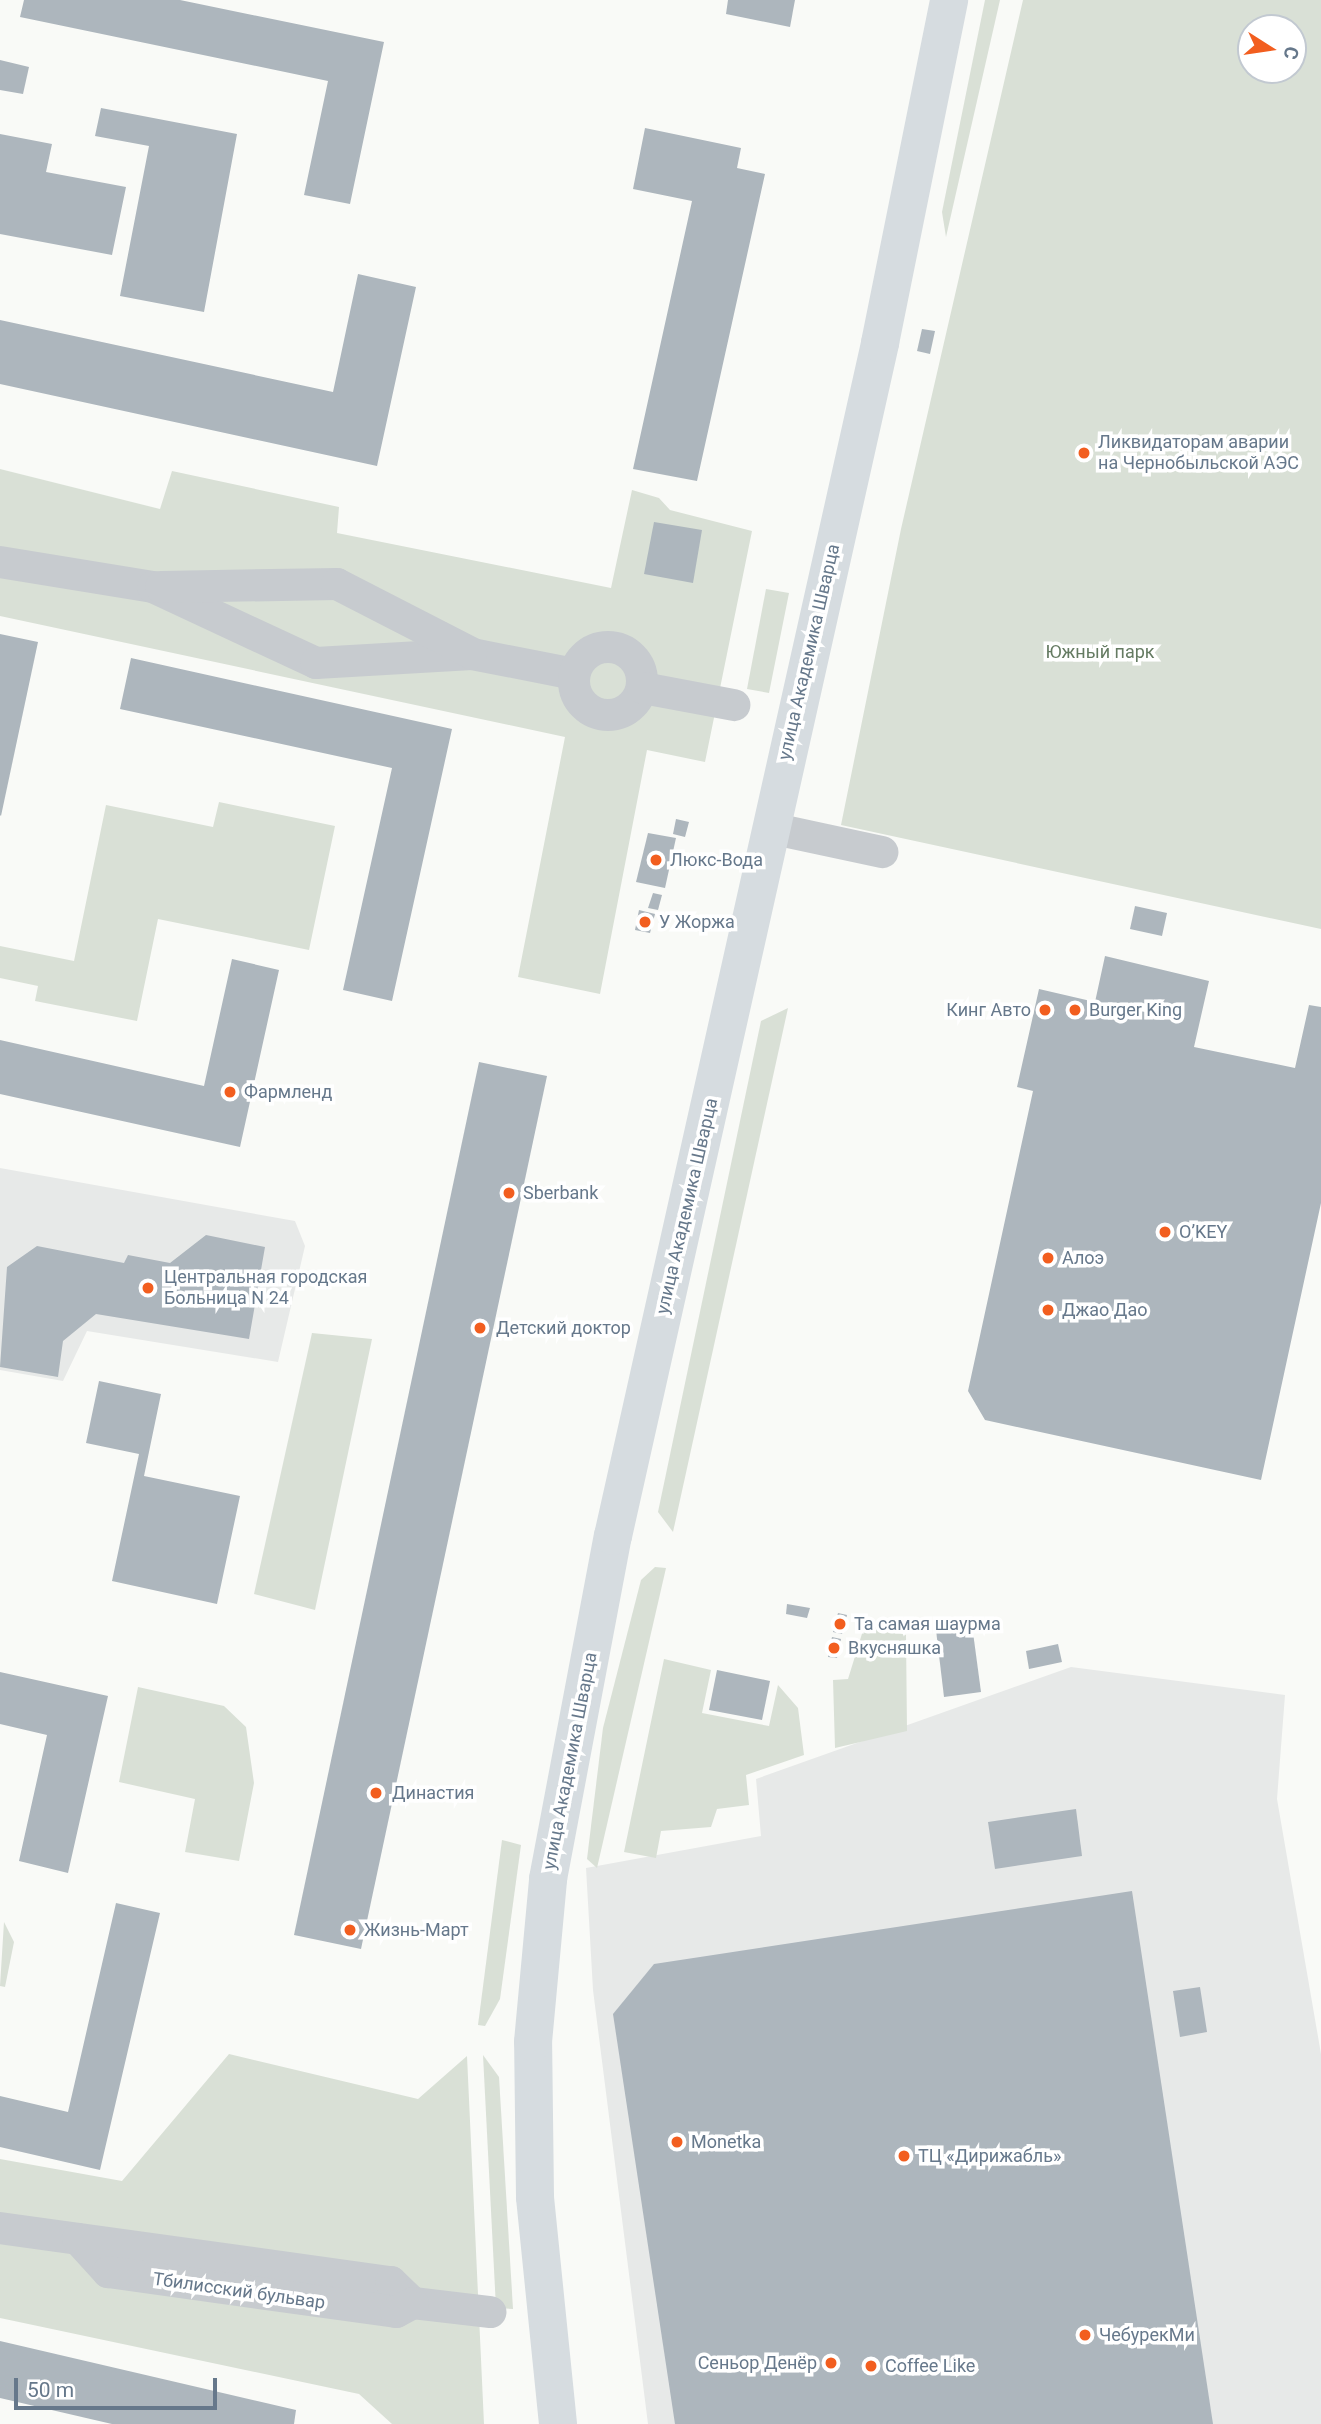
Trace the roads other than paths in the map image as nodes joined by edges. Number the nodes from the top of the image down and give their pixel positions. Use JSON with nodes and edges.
{"nodes":[{"id":1,"x":949,"y":0,"type":"edge"},
{"id":2,"x":0,"y":562,"type":"edge"},
{"id":3,"x":153,"y":587,"type":"junction"},
{"id":4,"x":472,"y":654,"type":"junction"},
{"id":5,"x":574,"y":674,"type":"junction"},
{"id":6,"x":643,"y":688,"type":"junction"},
{"id":7,"x":734,"y":705,"type":"dead end"},
{"id":8,"x":770,"y":828,"type":"junction"},
{"id":9,"x":881,"y":852,"type":"dead end"},
{"id":10,"x":0,"y":2228,"type":"edge"},
{"id":11,"x":490,"y":2312,"type":"dead end"},
{"id":12,"x":558,"y":2424,"type":"edge"}],
"edges":[{"from":1,"to":8,"type":"street","name":"улица Академика Шварца"},
{"from":2,"to":3,"type":"street"},
{"from":3,"to":4,"type":"street"},
{"from":3,"to":4,"type":"street"},
{"from":4,"to":5,"type":"street"},
{"from":5,"to":6,"type":"street"},
{"from":5,"to":6,"type":"street"},
{"from":6,"to":7,"type":"street"},
{"from":8,"to":9,"type":"street"},
{"from":8,"to":12,"type":"street","name":"улица Академика Шварца"},
{"from":10,"to":11,"type":"street","name":"Тбилисский бульвар"}]}
